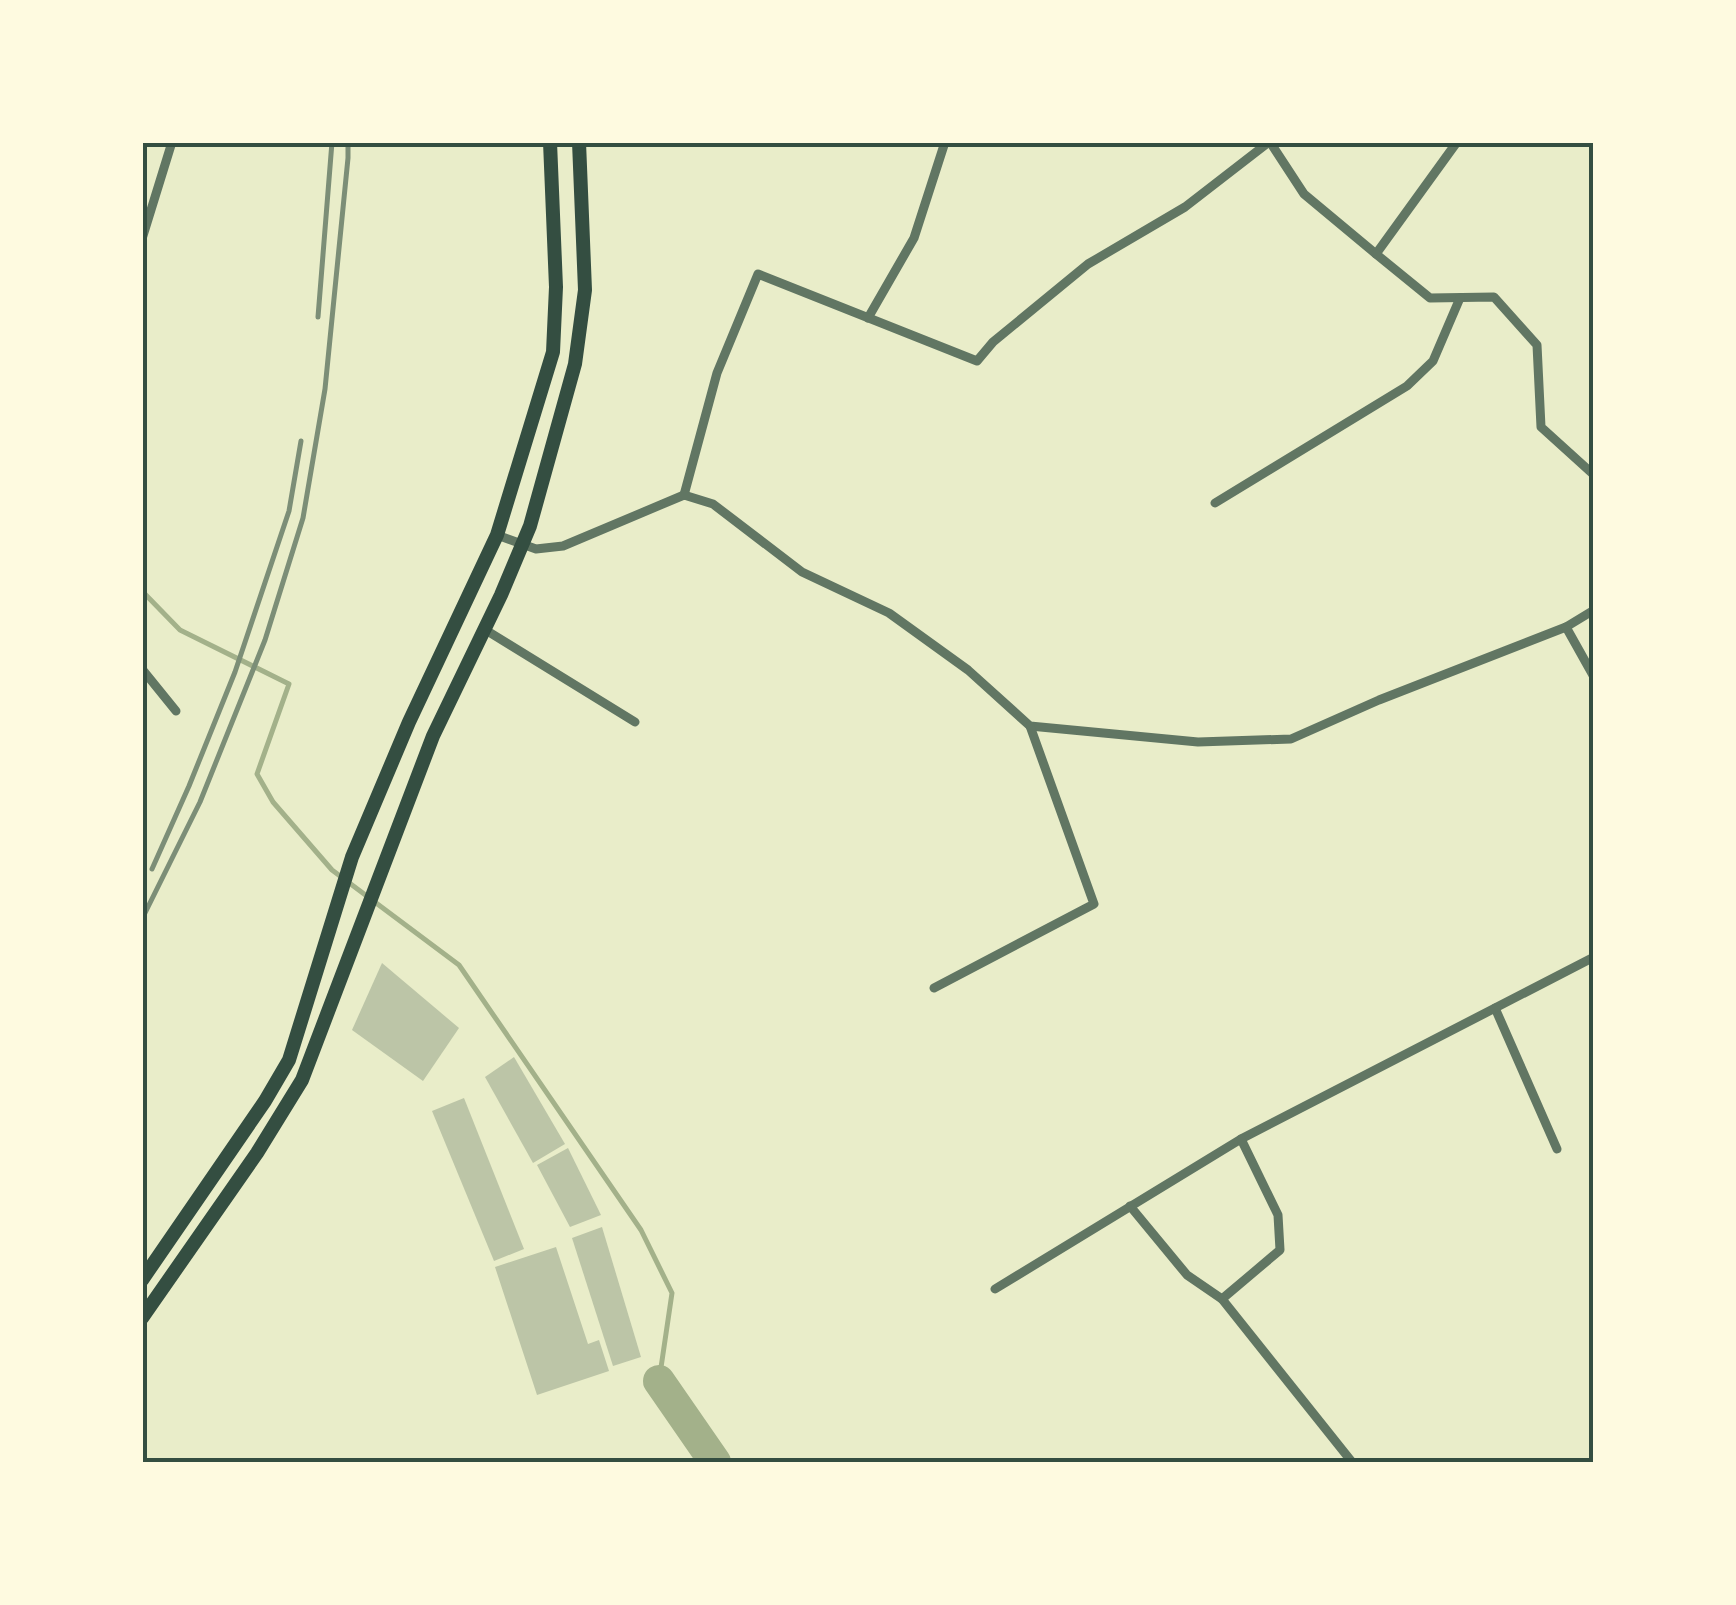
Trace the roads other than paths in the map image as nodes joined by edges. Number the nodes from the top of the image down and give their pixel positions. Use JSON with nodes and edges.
{"nodes":[{"id":1,"x":172,"y":142,"type":"edge"},
{"id":2,"x":550,"y":142,"type":"edge"},
{"id":3,"x":580,"y":142,"type":"edge"},
{"id":4,"x":945,"y":142,"type":"edge"},
{"id":5,"x":1270,"y":142,"type":"edge"},
{"id":6,"x":1456,"y":142,"type":"edge"},
{"id":7,"x":142,"y":239,"type":"edge"},
{"id":8,"x":1376,"y":254,"type":"junction"},
{"id":9,"x":1460,"y":298,"type":"junction"},
{"id":10,"x":868,"y":318,"type":"junction"},
{"id":11,"x":1594,"y":475,"type":"edge"},
{"id":12,"x":684,"y":494,"type":"junction"},
{"id":13,"x":1215,"y":503,"type":"dead end"},
{"id":14,"x":497,"y":535,"type":"junction"},
{"id":15,"x":522,"y":545,"type":"junction"},
{"id":16,"x":1594,"y":610,"type":"edge"},
{"id":17,"x":1566,"y":627,"type":"junction"},
{"id":18,"x":484,"y":629,"type":"junction"},
{"id":19,"x":142,"y":669,"type":"edge"},
{"id":20,"x":1594,"y":677,"type":"edge"},
{"id":21,"x":176,"y":711,"type":"dead end"},
{"id":22,"x":634,"y":722,"type":"dead end"},
{"id":23,"x":1030,"y":726,"type":"junction"},
{"id":24,"x":1594,"y":957,"type":"edge"},
{"id":25,"x":934,"y":988,"type":"dead end"},
{"id":26,"x":1495,"y":1008,"type":"junction"},
{"id":27,"x":1241,"y":1139,"type":"junction"},
{"id":28,"x":1558,"y":1149,"type":"dead end"},
{"id":29,"x":1130,"y":1206,"type":"junction"},
{"id":30,"x":142,"y":1280,"type":"edge"},
{"id":31,"x":995,"y":1289,"type":"dead end"},
{"id":32,"x":1222,"y":1299,"type":"junction"},
{"id":33,"x":142,"y":1318,"type":"edge"},
{"id":34,"x":1352,"y":1462,"type":"edge"}],
"edges":[{"from":1,"to":7,"type":"street"},
{"from":2,"to":14,"type":"main road"},
{"from":3,"to":15,"type":"main road"},
{"from":4,"to":10,"type":"street"},
{"from":5,"to":8,"type":"street"},
{"from":5,"to":10,"type":"street"},
{"from":6,"to":8,"type":"street"},
{"from":8,"to":9,"type":"street"},
{"from":9,"to":11,"type":"street"},
{"from":9,"to":13,"type":"street"},
{"from":10,"to":12,"type":"street"},
{"from":12,"to":15,"type":"street"},
{"from":12,"to":23,"type":"street"},
{"from":14,"to":15,"type":"street"},
{"from":14,"to":30,"type":"main road"},
{"from":15,"to":18,"type":"main road"},
{"from":16,"to":17,"type":"street"},
{"from":17,"to":20,"type":"street"},
{"from":17,"to":23,"type":"street"},
{"from":18,"to":22,"type":"street"},
{"from":18,"to":33,"type":"main road"},
{"from":19,"to":21,"type":"street"},
{"from":23,"to":25,"type":"street"},
{"from":24,"to":26,"type":"street"},
{"from":26,"to":27,"type":"street"},
{"from":26,"to":28,"type":"street"},
{"from":27,"to":29,"type":"street"},
{"from":27,"to":32,"type":"street"},
{"from":29,"to":31,"type":"street"},
{"from":29,"to":32,"type":"street"},
{"from":32,"to":34,"type":"street"}]}
